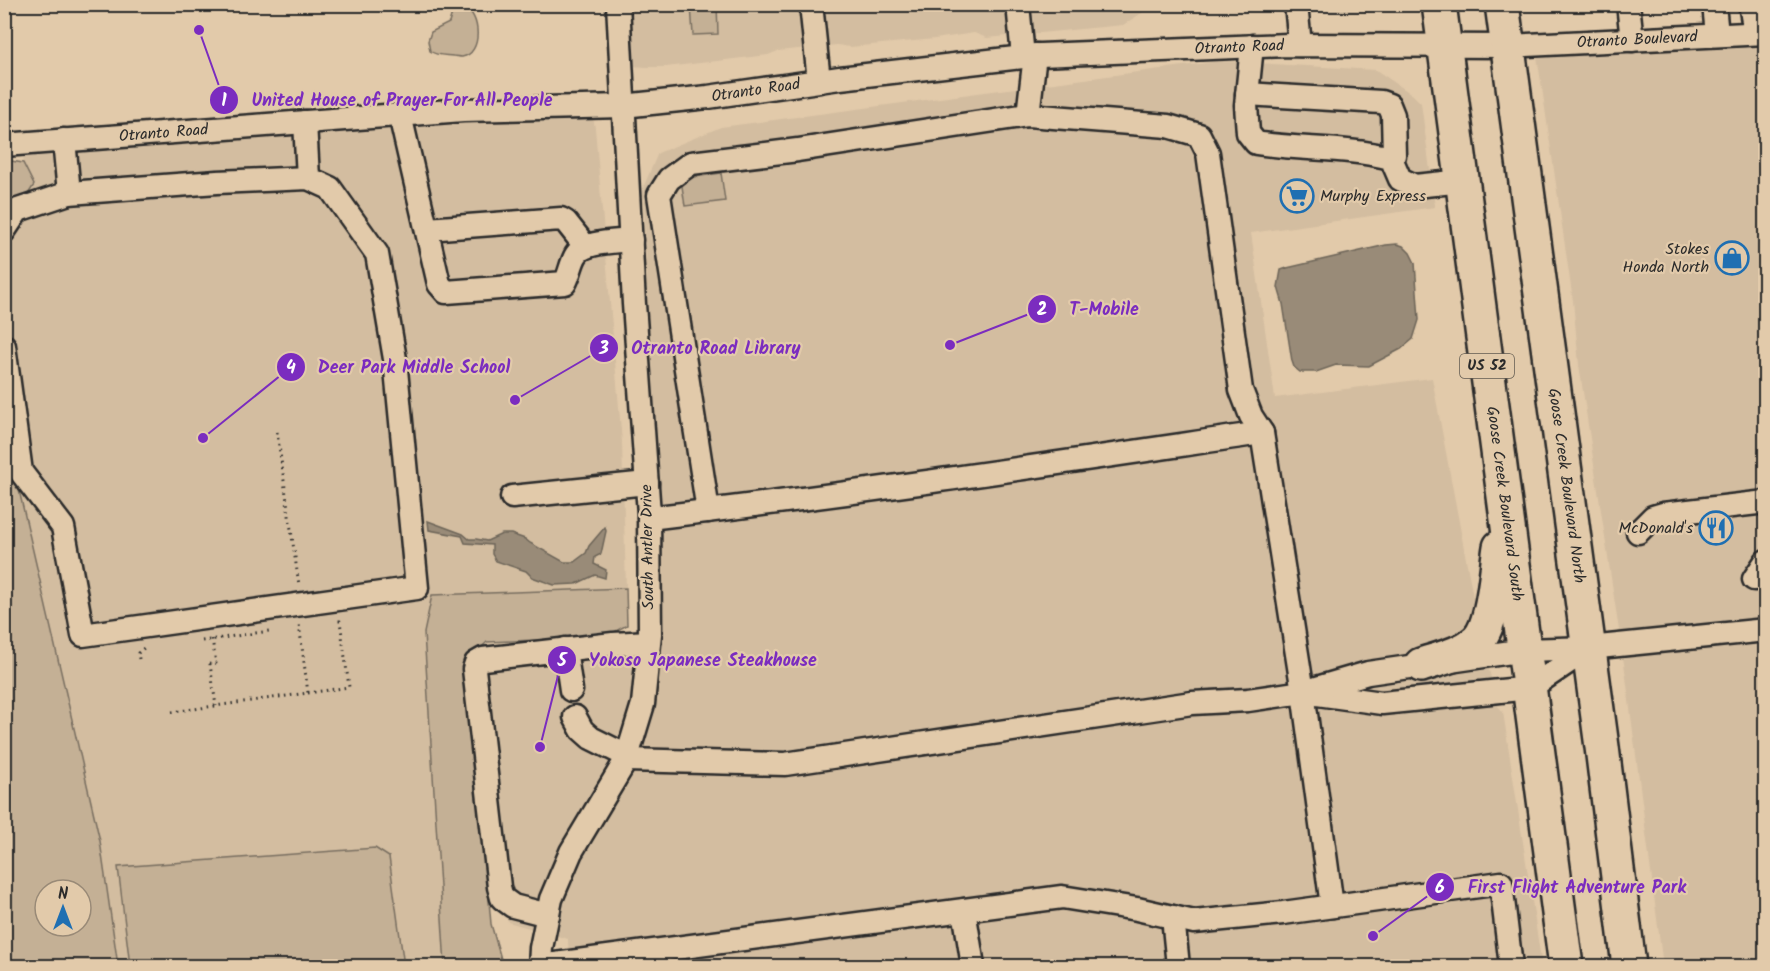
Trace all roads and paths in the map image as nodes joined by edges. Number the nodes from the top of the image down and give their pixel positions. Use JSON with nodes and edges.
{"nodes":[{"id":1,"x":618,"y":4,"type":"edge"},
{"id":2,"x":811,"y":4,"type":"edge"},
{"id":3,"x":1018,"y":4,"type":"edge"},
{"id":4,"x":1296,"y":4,"type":"edge"},
{"id":5,"x":1439,"y":4,"type":"edge"},
{"id":6,"x":1502,"y":4,"type":"edge"},
{"id":7,"x":1628,"y":4,"type":"edge"},
{"id":8,"x":1714,"y":4,"type":"edge"},
{"id":9,"x":1750,"y":4,"type":"edge"},
{"id":10,"x":1760,"y":33,"type":"edge"},
{"id":11,"x":1717,"y":35,"type":"junction"},
{"id":12,"x":1632,"y":39,"type":"junction"},
{"id":13,"x":1445,"y":44,"type":"junction"},
{"id":14,"x":1300,"y":45,"type":"junction"},
{"id":15,"x":1252,"y":46,"type":"junction"},
{"id":16,"x":1508,"y":46,"type":"junction"},
{"id":17,"x":1029,"y":56,"type":"junction"},
{"id":18,"x":819,"y":81,"type":"junction"},
{"id":19,"x":1247,"y":94,"type":"junction"},
{"id":20,"x":623,"y":106,"type":"junction"},
{"id":21,"x":400,"y":114,"type":"junction"},
{"id":22,"x":1028,"y":115,"type":"junction"},
{"id":23,"x":305,"y":122,"type":"junction"},
{"id":24,"x":64,"y":140,"type":"junction"},
{"id":25,"x":4,"y":145,"type":"edge"},
{"id":26,"x":1391,"y":158,"type":"junction"},
{"id":27,"x":308,"y":178,"type":"junction"},
{"id":28,"x":1463,"y":181,"type":"junction"},
{"id":29,"x":69,"y":193,"type":"junction"},
{"id":30,"x":427,"y":229,"type":"junction"},
{"id":31,"x":4,"y":231,"type":"edge"},
{"id":32,"x":631,"y":240,"type":"junction"},
{"id":33,"x":585,"y":246,"type":"junction"},
{"id":34,"x":4,"y":346,"type":"edge"},
{"id":35,"x":1262,"y":433,"type":"junction"},
{"id":36,"x":647,"y":483,"type":"junction"},
{"id":37,"x":512,"y":497,"type":"dead end"},
{"id":38,"x":1766,"y":502,"type":"edge"},
{"id":39,"x":1506,"y":507,"type":"junction"},
{"id":40,"x":708,"y":511,"type":"junction"},
{"id":41,"x":649,"y":518,"type":"junction"},
{"id":42,"x":1638,"y":532,"type":"dead end"},
{"id":43,"x":330,"y":622,"type":"dead end"},
{"id":44,"x":309,"y":626,"type":"dead end"},
{"id":45,"x":299,"y":627,"type":"dead end"},
{"id":46,"x":278,"y":630,"type":"dead end"},
{"id":47,"x":1766,"y":630,"type":"edge"},
{"id":48,"x":193,"y":640,"type":"dead end"},
{"id":49,"x":649,"y":642,"type":"junction"},
{"id":50,"x":150,"y":644,"type":"dead end"},
{"id":51,"x":1589,"y":648,"type":"junction"},
{"id":52,"x":565,"y":649,"type":"junction"},
{"id":53,"x":1525,"y":650,"type":"junction"},
{"id":54,"x":139,"y":658,"type":"dead end"},
{"id":55,"x":1421,"y":665,"type":"junction"},
{"id":56,"x":1530,"y":688,"type":"junction"},
{"id":57,"x":571,"y":690,"type":"dead end"},
{"id":58,"x":1303,"y":692,"type":"junction"},
{"id":59,"x":308,"y":693,"type":"dead end"},
{"id":60,"x":575,"y":717,"type":"dead end"},
{"id":61,"x":627,"y":758,"type":"junction"},
{"id":62,"x":1332,"y":906,"type":"junction"},
{"id":63,"x":964,"y":910,"type":"junction"},
{"id":64,"x":548,"y":915,"type":"junction"},
{"id":65,"x":1173,"y":917,"type":"junction"},
{"id":66,"x":540,"y":966,"type":"edge"},
{"id":67,"x":973,"y":966,"type":"edge"},
{"id":68,"x":1178,"y":966,"type":"edge"},
{"id":69,"x":1511,"y":966,"type":"edge"},
{"id":70,"x":1566,"y":966,"type":"edge"},
{"id":71,"x":1629,"y":966,"type":"edge"}],
"edges":[{"from":1,"to":20,"type":"street","name":"South Antler Drive"},
{"from":2,"to":18,"type":"street"},
{"from":3,"to":17,"type":"street"},
{"from":4,"to":14,"type":"street"},
{"from":5,"to":13,"type":"highway","name":"Goose Creek Boulevard South","number":"US 52"},
{"from":6,"to":16,"type":"highway","name":"Goose Creek Boulevard North"},
{"from":7,"to":12,"type":"street"},
{"from":8,"to":11,"type":"street"},
{"from":9,"to":10,"type":"street"},
{"from":10,"to":11,"type":"street","name":"Otranto Boulevard"},
{"from":11,"to":12,"type":"street","name":"Otranto Boulevard"},
{"from":12,"to":16,"type":"street","name":"Otranto Boulevard"},
{"from":13,"to":14,"type":"street","name":"Otranto Road"},
{"from":13,"to":16,"type":"street","name":"Otranto Road"},
{"from":13,"to":28,"type":"highway","name":"Goose Creek Boulevard South","number":"US 52"},
{"from":14,"to":15,"type":"street","name":"Otranto Road"},
{"from":15,"to":17,"type":"street","name":"Otranto Road"},
{"from":15,"to":19,"type":"street"},
{"from":16,"to":51,"type":"highway","name":"Goose Creek Boulevard North"},
{"from":17,"to":18,"type":"street","name":"Otranto Road"},
{"from":17,"to":22,"type":"street"},
{"from":18,"to":20,"type":"street","name":"Otranto Road"},
{"from":19,"to":26,"type":"street"},
{"from":19,"to":26,"type":"street"},
{"from":20,"to":21,"type":"street","name":"Otranto Road"},
{"from":20,"to":32,"type":"street","name":"South Antler Drive"},
{"from":21,"to":23,"type":"street","name":"Otranto Road"},
{"from":21,"to":30,"type":"street"},
{"from":22,"to":35,"type":"street"},
{"from":22,"to":40,"type":"street"},
{"from":23,"to":24,"type":"street","name":"Otranto Road"},
{"from":23,"to":27,"type":"street"},
{"from":24,"to":25,"type":"street","name":"Otranto Road"},
{"from":24,"to":29,"type":"street"},
{"from":26,"to":28,"type":"street"},
{"from":27,"to":29,"type":"street"},
{"from":27,"to":34,"type":"street"},
{"from":28,"to":39,"type":"highway","name":"Goose Creek Boulevard South","number":"US 52"},
{"from":29,"to":31,"type":"street"},
{"from":30,"to":33,"type":"street"},
{"from":30,"to":33,"type":"street"},
{"from":32,"to":33,"type":"street"},
{"from":32,"to":36,"type":"street","name":"South Antler Drive"},
{"from":35,"to":40,"type":"street"},
{"from":35,"to":58,"type":"street"},
{"from":36,"to":37,"type":"street"},
{"from":36,"to":41,"type":"street","name":"South Antler Drive"},
{"from":38,"to":42,"type":"street"},
{"from":39,"to":53,"type":"highway","name":"Goose Creek Boulevard South","number":"US 52"},
{"from":39,"to":55,"type":"highway"},
{"from":40,"to":41,"type":"street"},
{"from":41,"to":49,"type":"street","name":"South Antler Drive"},
{"from":43,"to":59,"type":"path"},
{"from":44,"to":45,"type":"path"},
{"from":46,"to":48,"type":"path"},
{"from":47,"to":51,"type":"street"},
{"from":49,"to":52,"type":"street"},
{"from":49,"to":61,"type":"street","name":"South Antler Drive"},
{"from":50,"to":54,"type":"path"},
{"from":51,"to":53,"type":"street"},
{"from":51,"to":56,"type":"street"},
{"from":51,"to":71,"type":"highway","name":"Goose Creek Boulevard North"},
{"from":52,"to":57,"type":"street"},
{"from":52,"to":64,"type":"street"},
{"from":53,"to":55,"type":"street"},
{"from":53,"to":56,"type":"highway","name":"Goose Creek Boulevard South","number":"US 52"},
{"from":55,"to":58,"type":"street"},
{"from":56,"to":58,"type":"street"},
{"from":56,"to":70,"type":"highway","name":"Goose Creek Boulevard South","number":"US 52"},
{"from":58,"to":61,"type":"street"},
{"from":58,"to":62,"type":"street"},
{"from":60,"to":61,"type":"street"},
{"from":61,"to":64,"type":"street","name":"South Antler Drive"},
{"from":62,"to":65,"type":"street"},
{"from":62,"to":69,"type":"street"},
{"from":63,"to":65,"type":"street"},
{"from":63,"to":66,"type":"street"},
{"from":63,"to":67,"type":"street"},
{"from":64,"to":66,"type":"street","name":"South Antler Drive"},
{"from":65,"to":68,"type":"street"}]}
